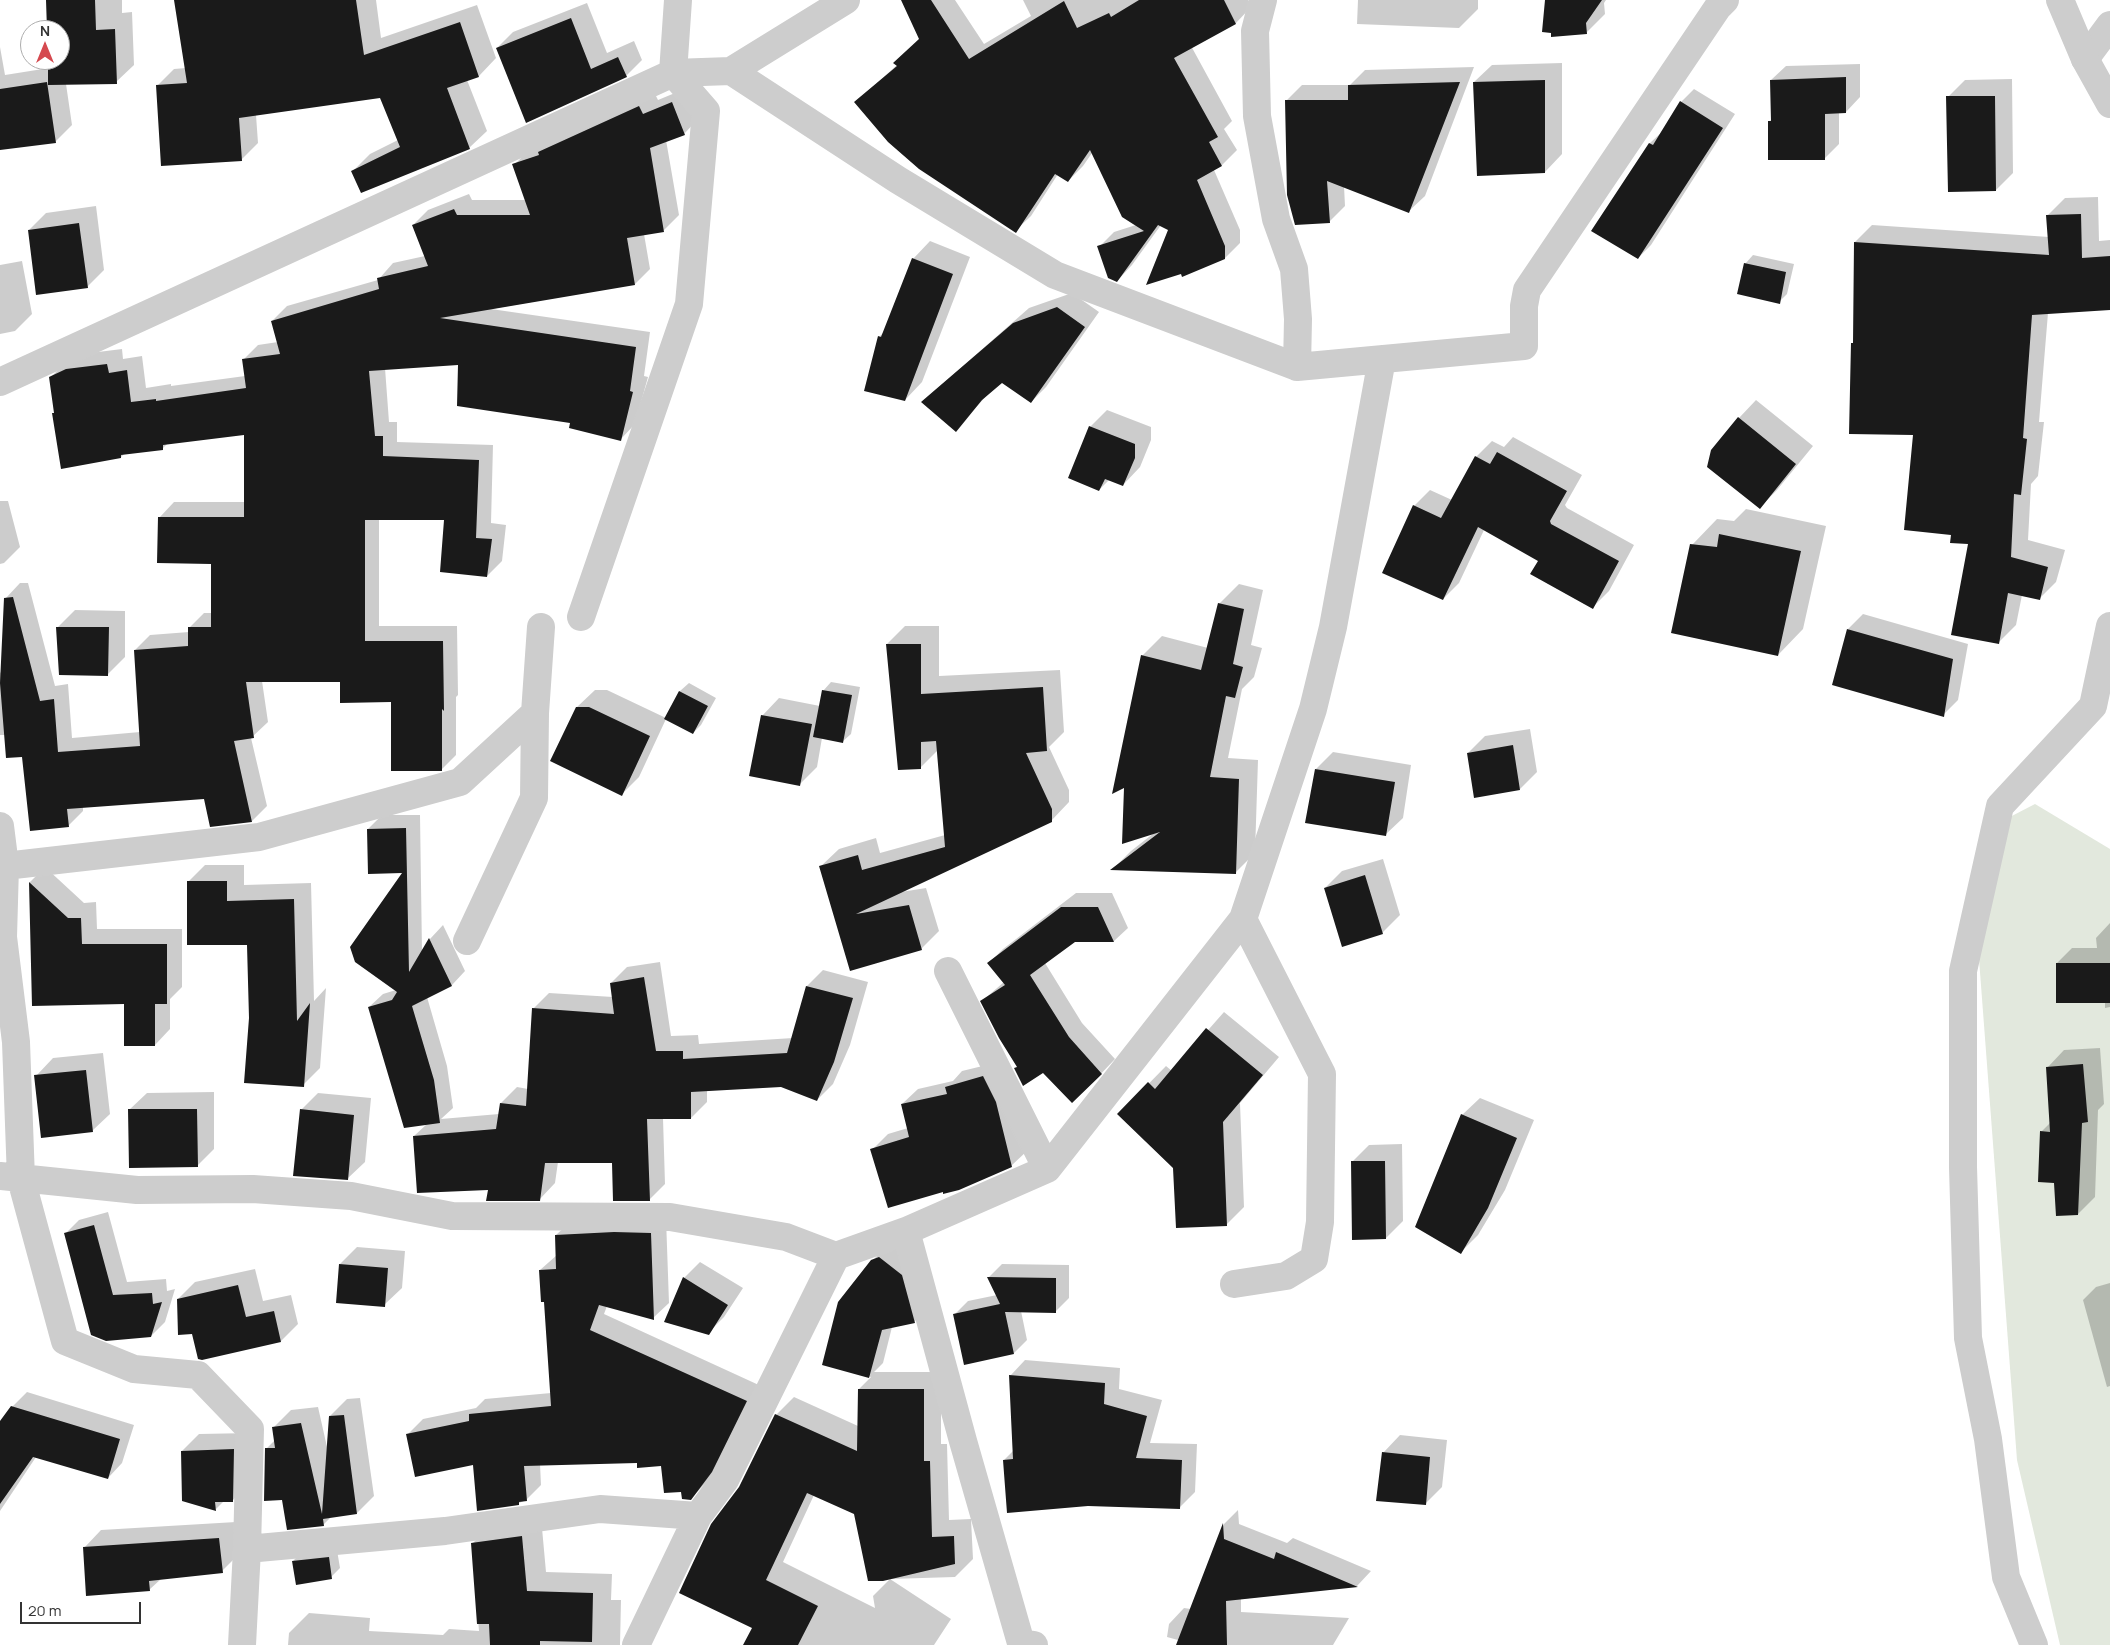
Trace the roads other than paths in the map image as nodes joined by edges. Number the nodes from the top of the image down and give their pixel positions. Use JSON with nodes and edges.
{"nodes":[{"id":1,"x":678,"y":0,"type":"edge"},
{"id":2,"x":846,"y":0,"type":"edge"},
{"id":3,"x":1263,"y":0,"type":"edge"},
{"id":4,"x":1724,"y":0,"type":"edge"},
{"id":5,"x":2060,"y":0,"type":"edge"},
{"id":6,"x":2110,"y":25,"type":"edge"},
{"id":7,"x":2085,"y":59,"type":"junction"},
{"id":8,"x":731,"y":71,"type":"junction"},
{"id":9,"x":672,"y":73,"type":"junction"},
{"id":10,"x":2110,"y":104,"type":"edge"},
{"id":11,"x":1382,"y":360,"type":"junction"},
{"id":12,"x":1297,"y":367,"type":"junction"},
{"id":13,"x":0,"y":382,"type":"edge"},
{"id":14,"x":581,"y":617,"type":"dead end"},
{"id":15,"x":2110,"y":626,"type":"edge"},
{"id":16,"x":542,"y":627,"type":"dead end"},
{"id":17,"x":535,"y":713,"type":"junction"},
{"id":18,"x":0,"y":826,"type":"edge"},
{"id":19,"x":5,"y":866,"type":"junction"},
{"id":20,"x":1243,"y":919,"type":"junction"},
{"id":21,"x":466,"y":941,"type":"dead end"},
{"id":22,"x":948,"y":971,"type":"dead end"},
{"id":23,"x":1047,"y":1169,"type":"junction"},
{"id":24,"x":11,"y":1178,"type":"edge"},
{"id":25,"x":906,"y":1231,"type":"junction"},
{"id":26,"x":836,"y":1256,"type":"junction"},
{"id":27,"x":1234,"y":1284,"type":"dead end"},
{"id":28,"x":698,"y":1516,"type":"junction"},
{"id":29,"x":247,"y":1549,"type":"junction"},
{"id":30,"x":242,"y":1645,"type":"edge"},
{"id":31,"x":636,"y":1645,"type":"edge"},
{"id":32,"x":1034,"y":1645,"type":"edge"},
{"id":33,"x":2034,"y":1645,"type":"edge"}],
"edges":[{"from":1,"to":9,"type":"street"},
{"from":2,"to":8,"type":"street"},
{"from":3,"to":12,"type":"street"},
{"from":4,"to":11,"type":"street"},
{"from":5,"to":7,"type":"street"},
{"from":6,"to":7,"type":"street"},
{"from":7,"to":10,"type":"street"},
{"from":8,"to":9,"type":"street"},
{"from":8,"to":12,"type":"street"},
{"from":9,"to":13,"type":"street"},
{"from":9,"to":14,"type":"street"},
{"from":11,"to":12,"type":"street"},
{"from":11,"to":20,"type":"street"},
{"from":15,"to":33,"type":"street"},
{"from":16,"to":17,"type":"street"},
{"from":17,"to":19,"type":"street"},
{"from":17,"to":21,"type":"street"},
{"from":18,"to":19,"type":"street"},
{"from":19,"to":24,"type":"street"},
{"from":20,"to":23,"type":"street"},
{"from":20,"to":27,"type":"street"},
{"from":22,"to":23,"type":"street"},
{"from":23,"to":25,"type":"street"},
{"from":24,"to":26,"type":"street"},
{"from":24,"to":29,"type":"street"},
{"from":25,"to":26,"type":"street"},
{"from":25,"to":32,"type":"street"},
{"from":26,"to":28,"type":"street"},
{"from":28,"to":29,"type":"street"},
{"from":28,"to":31,"type":"street"},
{"from":29,"to":30,"type":"street"}]}
